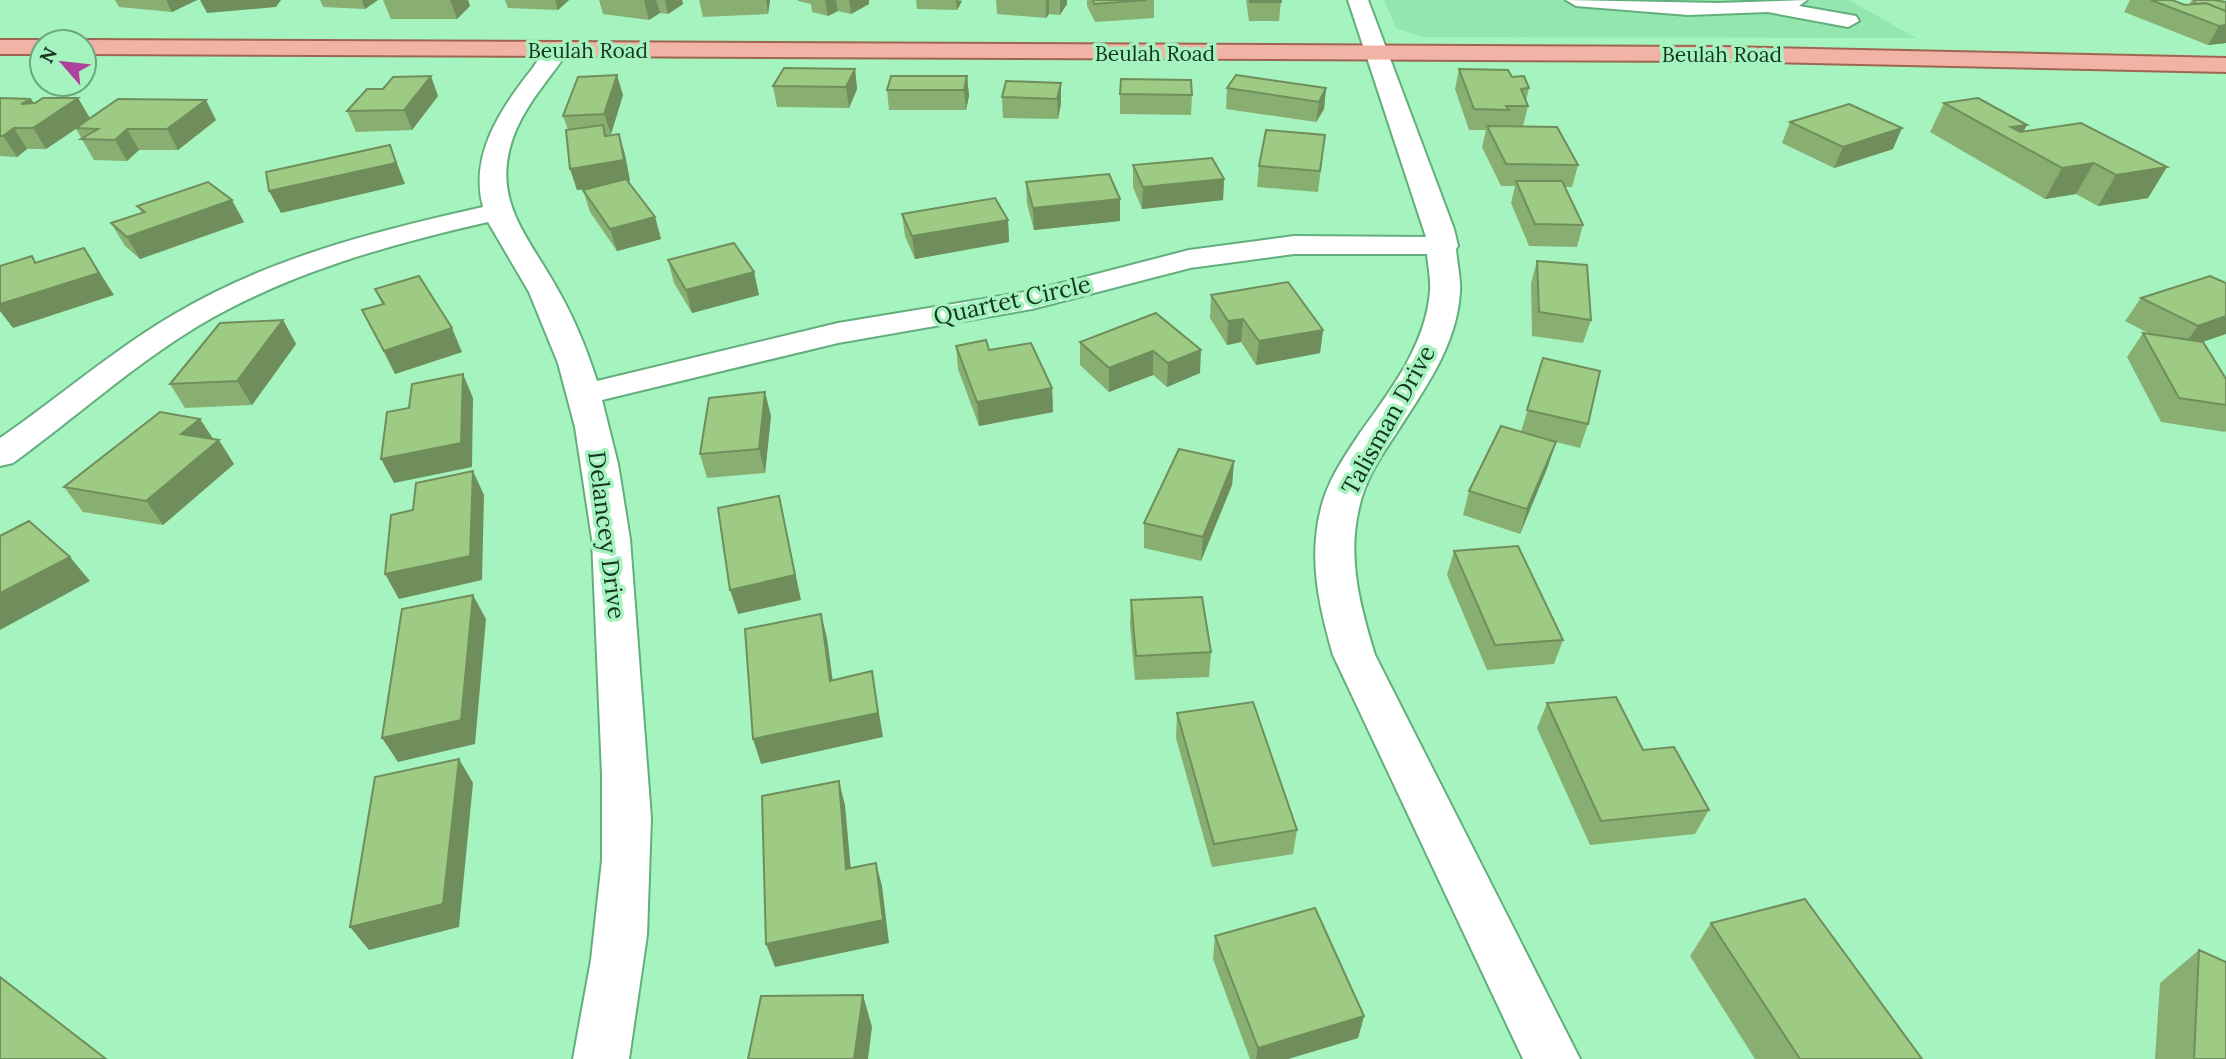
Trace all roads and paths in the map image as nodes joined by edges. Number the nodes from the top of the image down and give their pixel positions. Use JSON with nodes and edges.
{"nodes":[{"id":1,"x":1358,"y":0,"type":"edge"},
{"id":2,"x":1576,"y":0,"type":"edge"},
{"id":3,"x":1717,"y":0,"type":"edge"},
{"id":4,"x":1797,"y":0,"type":"edge"},
{"id":5,"x":1772,"y":7,"type":"junction"},
{"id":6,"x":1848,"y":21,"type":"dead end"},
{"id":7,"x":0,"y":47,"type":"edge"},
{"id":8,"x":28,"y":47,"type":"edge"},
{"id":9,"x":98,"y":47,"type":"edge"},
{"id":10,"x":558,"y":50,"type":"junction"},
{"id":11,"x":1378,"y":54,"type":"junction"},
{"id":12,"x":2226,"y":65,"type":"edge"},
{"id":13,"x":497,"y":212,"type":"junction"},
{"id":14,"x":1444,"y":246,"type":"junction"},
{"id":15,"x":584,"y":394,"type":"junction"},
{"id":16,"x":0,"y":455,"type":"edge"},
{"id":17,"x":601,"y":1059,"type":"edge"},
{"id":18,"x":1552,"y":1059,"type":"edge"}],
"edges":[{"from":1,"to":11,"type":"street","name":"Talisman Drive"},
{"from":2,"to":5,"type":"street"},
{"from":3,"to":5,"type":"street"},
{"from":4,"to":5,"type":"street"},
{"from":5,"to":6,"type":"street"},
{"from":7,"to":8,"type":"main road"},
{"from":9,"to":10,"type":"main road","name":"Beulah Road"},
{"from":10,"to":11,"type":"main road","name":"Beulah Road"},
{"from":10,"to":13,"type":"street","name":"Delancey Drive"},
{"from":11,"to":12,"type":"main road","name":"Beulah Road"},
{"from":11,"to":14,"type":"street","name":"Talisman Drive"},
{"from":13,"to":15,"type":"street","name":"Delancey Drive"},
{"from":13,"to":16,"type":"street"},
{"from":14,"to":15,"type":"street","name":"Quartet Circle"},
{"from":14,"to":18,"type":"street","name":"Talisman Drive"},
{"from":15,"to":17,"type":"street","name":"Delancey Drive"}]}
